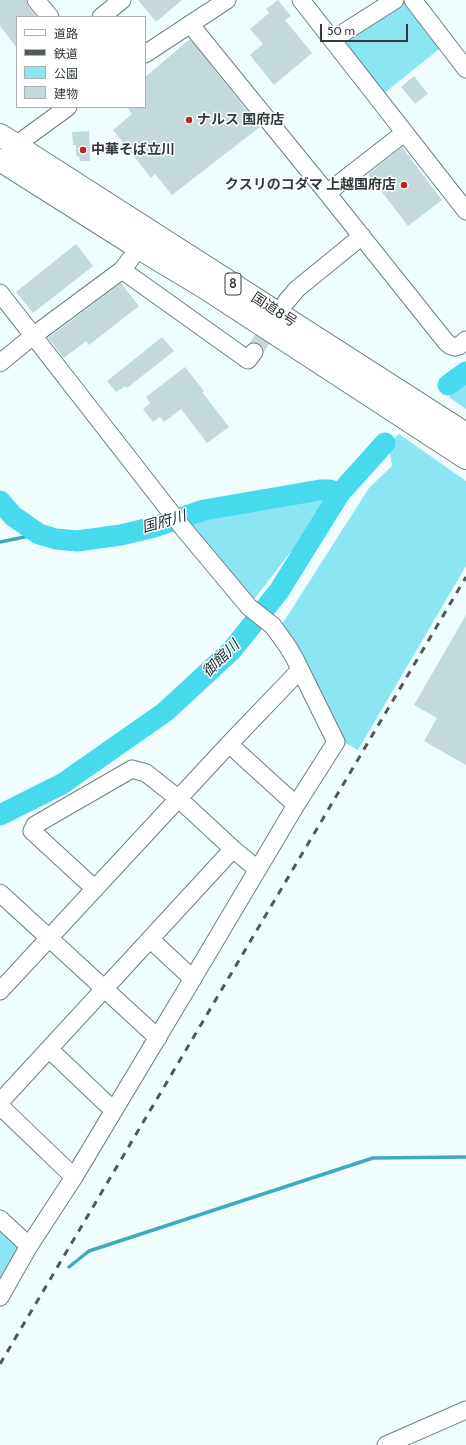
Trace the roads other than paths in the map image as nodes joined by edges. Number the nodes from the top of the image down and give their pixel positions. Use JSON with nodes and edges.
{"nodes":[{"id":1,"x":36,"y":0,"type":"edge"},
{"id":2,"x":122,"y":0,"type":"edge"},
{"id":3,"x":227,"y":0,"type":"edge"},
{"id":4,"x":301,"y":0,"type":"edge"},
{"id":5,"x":395,"y":0,"type":"edge"},
{"id":6,"x":413,"y":0,"type":"edge"},
{"id":7,"x":49,"y":16,"type":"edge"},
{"id":8,"x":102,"y":16,"type":"edge"},
{"id":9,"x":190,"y":24,"type":"junction"},
{"id":10,"x":332,"y":40,"type":"junction"},
{"id":11,"x":146,"y":53,"type":"edge"},
{"id":12,"x":466,"y":69,"type":"edge"},
{"id":13,"x":66,"y":108,"type":"edge"},
{"id":14,"x":404,"y":133,"type":"junction"},
{"id":15,"x":8,"y":140,"type":"edge"},
{"id":16,"x":0,"y":160,"type":"edge"},
{"id":17,"x":327,"y":193,"type":"junction"},
{"id":18,"x":466,"y":210,"type":"edge"},
{"id":19,"x":362,"y":236,"type":"junction"},
{"id":20,"x":139,"y":248,"type":"junction"},
{"id":21,"x":122,"y":270,"type":"junction"},
{"id":22,"x":0,"y":293,"type":"edge"},
{"id":23,"x":286,"y":302,"type":"dead end"},
{"id":24,"x":33,"y":336,"type":"junction"},
{"id":25,"x":466,"y":340,"type":"edge"},
{"id":26,"x":254,"y":352,"type":"dead end"},
{"id":27,"x":0,"y":363,"type":"edge"},
{"id":28,"x":466,"y":434,"type":"edge"},
{"id":29,"x":466,"y":458,"type":"edge"},
{"id":30,"x":300,"y":670,"type":"junction"},
{"id":31,"x":229,"y":744,"type":"junction"},
{"id":32,"x":179,"y":799,"type":"junction"},
{"id":33,"x":296,"y":805,"type":"junction"},
{"id":34,"x":233,"y":849,"type":"junction"},
{"id":35,"x":257,"y":869,"type":"junction"},
{"id":36,"x":95,"y":889,"type":"junction"},
{"id":37,"x":0,"y":893,"type":"edge"},
{"id":38,"x":49,"y":938,"type":"junction"},
{"id":39,"x":150,"y":939,"type":"junction"},
{"id":40,"x":193,"y":979,"type":"junction"},
{"id":41,"x":104,"y":989,"type":"junction"},
{"id":42,"x":0,"y":991,"type":"edge"},
{"id":43,"x":158,"y":1038,"type":"junction"},
{"id":44,"x":50,"y":1050,"type":"junction"},
{"id":45,"x":0,"y":1102,"type":"edge"},
{"id":46,"x":0,"y":1106,"type":"edge"},
{"id":47,"x":113,"y":1110,"type":"junction"},
{"id":48,"x":74,"y":1177,"type":"junction"},
{"id":49,"x":0,"y":1219,"type":"edge"},
{"id":50,"x":29,"y":1246,"type":"junction"},
{"id":51,"x":0,"y":1297,"type":"edge"},
{"id":52,"x":466,"y":1410,"type":"edge"},
{"id":53,"x":386,"y":1445,"type":"edge"}],
"edges":[{"from":1,"to":7,"type":"street"},
{"from":2,"to":8,"type":"street"},
{"from":3,"to":9,"type":"street"},
{"from":4,"to":10,"type":"street"},
{"from":5,"to":10,"type":"street"},
{"from":6,"to":12,"type":"street"},
{"from":9,"to":11,"type":"street"},
{"from":9,"to":17,"type":"street"},
{"from":10,"to":14,"type":"street"},
{"from":13,"to":15,"type":"street"},
{"from":14,"to":17,"type":"street"},
{"from":14,"to":18,"type":"street"},
{"from":15,"to":28,"type":"highway","name":"国道8号","number":"8"},
{"from":16,"to":20,"type":"highway","name":"国道8号","number":"8"},
{"from":17,"to":19,"type":"street"},
{"from":19,"to":23,"type":"street"},
{"from":19,"to":25,"type":"street"},
{"from":20,"to":21,"type":"street"},
{"from":20,"to":29,"type":"highway","name":"国道8号","number":"8"},
{"from":21,"to":24,"type":"street"},
{"from":21,"to":26,"type":"street"},
{"from":22,"to":24,"type":"street"},
{"from":24,"to":27,"type":"street"},
{"from":24,"to":30,"type":"street"},
{"from":30,"to":31,"type":"street"},
{"from":30,"to":33,"type":"street"},
{"from":31,"to":32,"type":"street"},
{"from":31,"to":33,"type":"street"},
{"from":32,"to":34,"type":"street"},
{"from":32,"to":36,"type":"street"},
{"from":32,"to":36,"type":"street"},
{"from":33,"to":35,"type":"street"},
{"from":34,"to":35,"type":"street"},
{"from":34,"to":39,"type":"street"},
{"from":35,"to":40,"type":"street"},
{"from":36,"to":38,"type":"street"},
{"from":37,"to":38,"type":"street"},
{"from":38,"to":41,"type":"street"},
{"from":38,"to":42,"type":"street"},
{"from":39,"to":40,"type":"street"},
{"from":39,"to":41,"type":"street"},
{"from":40,"to":43,"type":"street"},
{"from":41,"to":43,"type":"street"},
{"from":41,"to":44,"type":"street"},
{"from":43,"to":47,"type":"street"},
{"from":44,"to":45,"type":"street"},
{"from":44,"to":47,"type":"street"},
{"from":46,"to":48,"type":"street"},
{"from":47,"to":48,"type":"street"},
{"from":48,"to":50,"type":"street"},
{"from":49,"to":50,"type":"street"},
{"from":50,"to":51,"type":"street"},
{"from":52,"to":53,"type":"street"}]}
